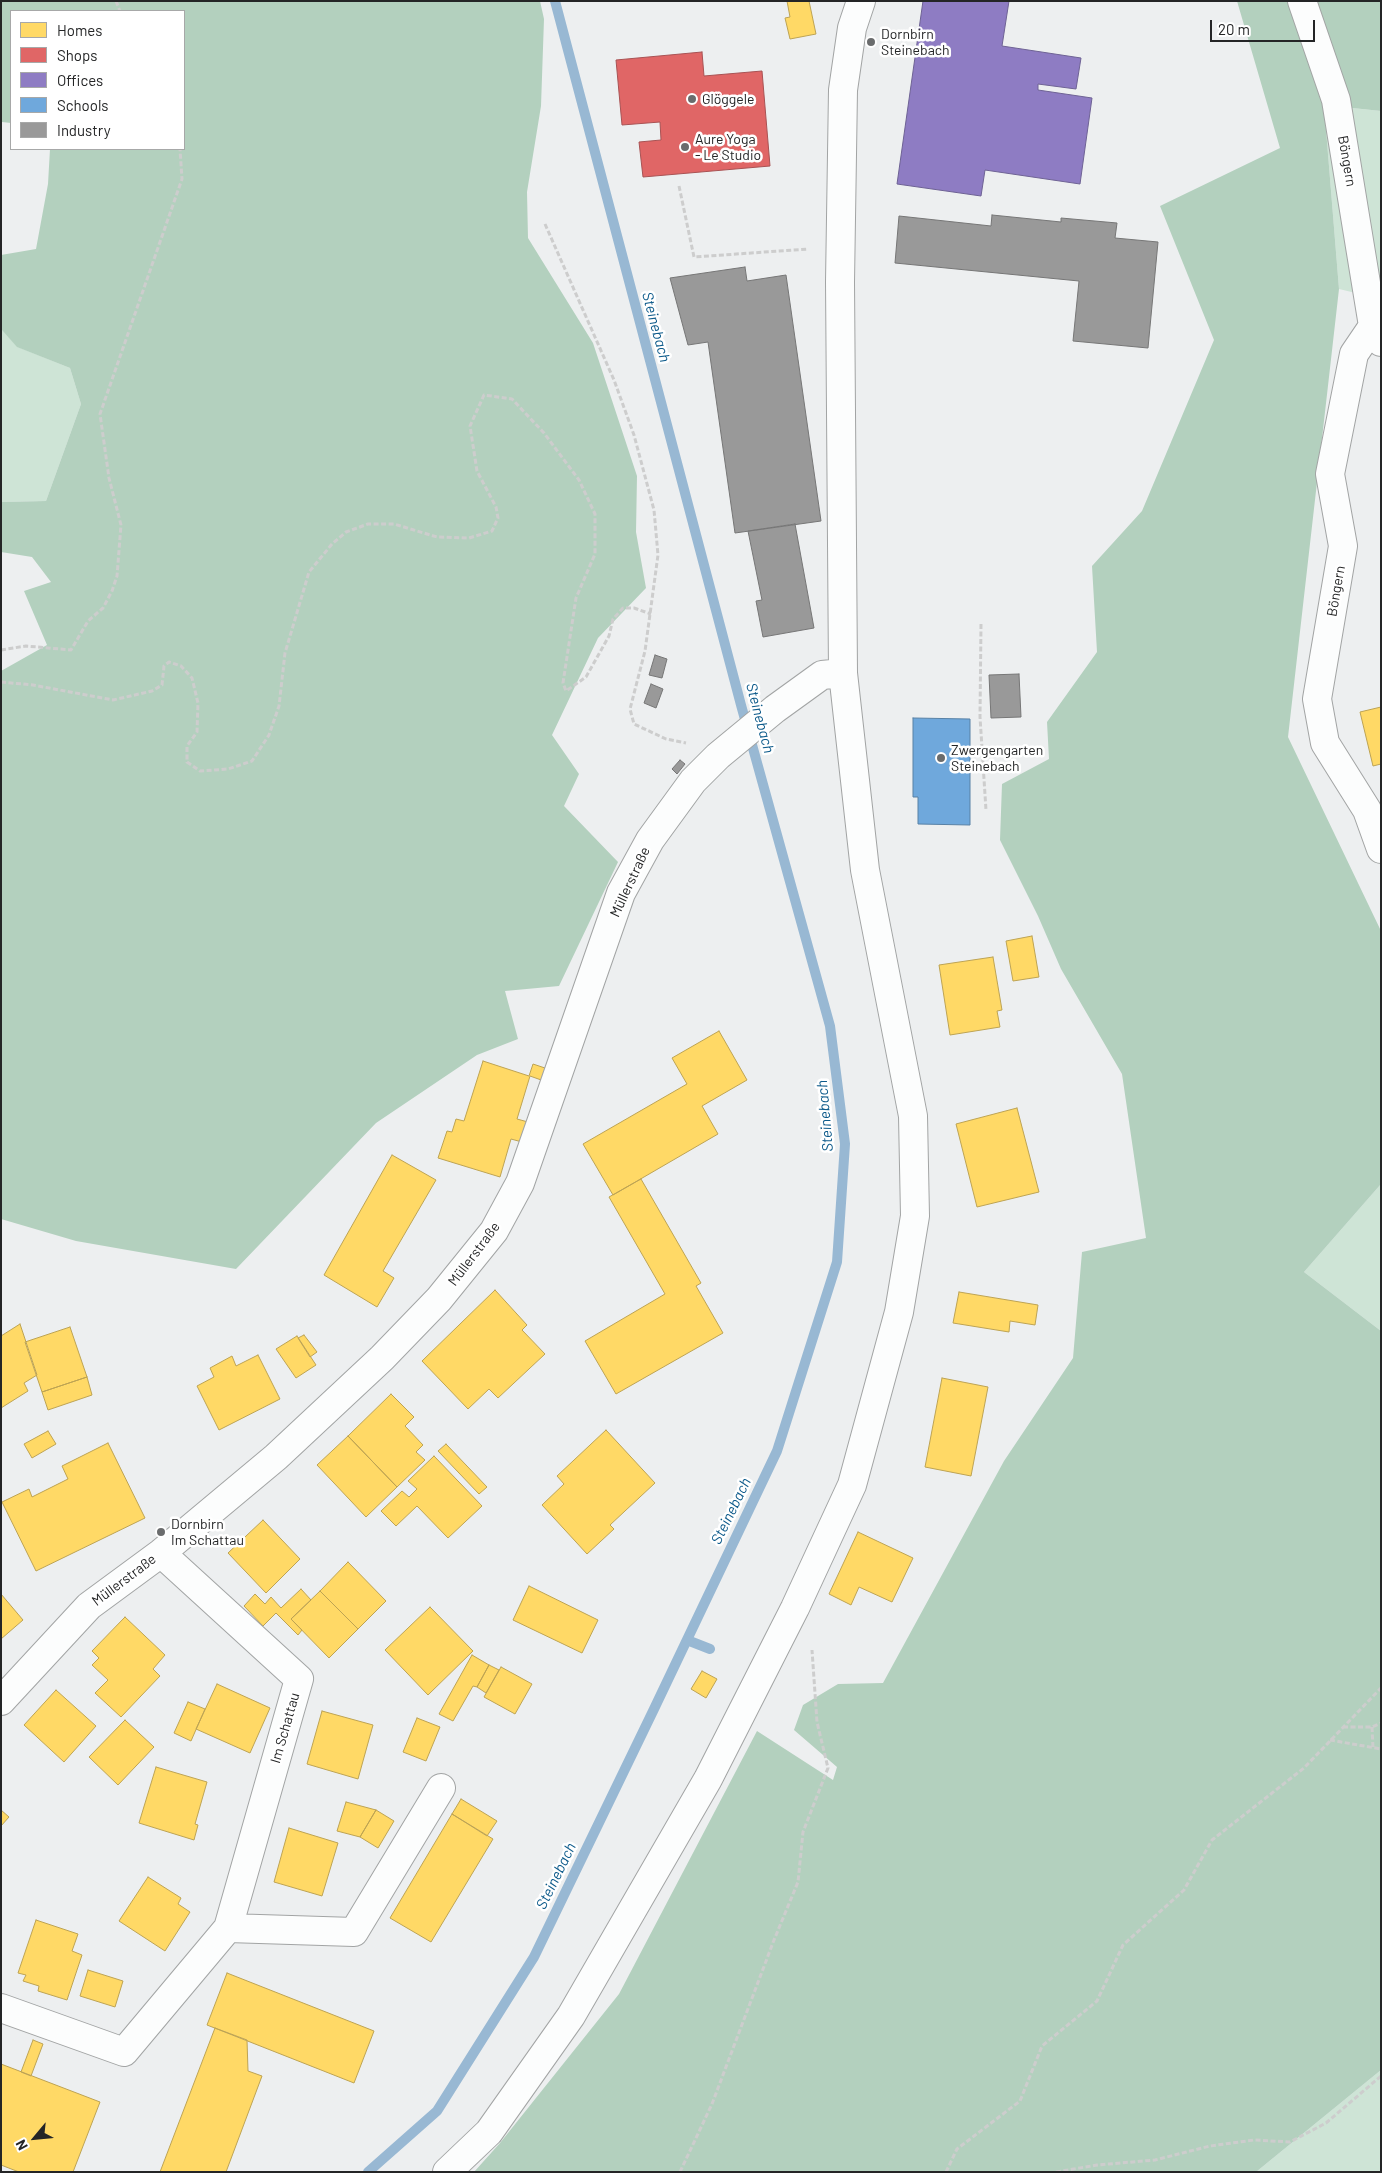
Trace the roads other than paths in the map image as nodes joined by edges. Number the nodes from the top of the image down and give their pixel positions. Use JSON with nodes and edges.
{"nodes":[{"id":1,"x":862,"y":1,"type":"edge"},
{"id":2,"x":1302,"y":1,"type":"edge"},
{"id":3,"x":1377,"y":334,"type":"edge"},
{"id":4,"x":843,"y":673,"type":"junction"},
{"id":5,"x":1381,"y":849,"type":"edge"},
{"id":6,"x":160,"y":1553,"type":"junction"},
{"id":7,"x":1,"y":1702,"type":"edge"},
{"id":8,"x":442,"y":1788,"type":"dead end"},
{"id":9,"x":228,"y":1928,"type":"junction"},
{"id":10,"x":1,"y":2008,"type":"edge"},
{"id":11,"x":447,"y":2172,"type":"edge"}],
"edges":[{"from":1,"to":4,"type":"street"},
{"from":2,"to":3,"type":"street","name":"Böngern"},
{"from":3,"to":5,"type":"street","name":"Böngern"},
{"from":4,"to":6,"type":"street","name":"Müllerstraße"},
{"from":4,"to":11,"type":"street"},
{"from":6,"to":7,"type":"street","name":"Müllerstraße"},
{"from":6,"to":9,"type":"street","name":"Im Schattau"},
{"from":8,"to":9,"type":"street"},
{"from":9,"to":10,"type":"street","name":"Im Schattau"}]}
